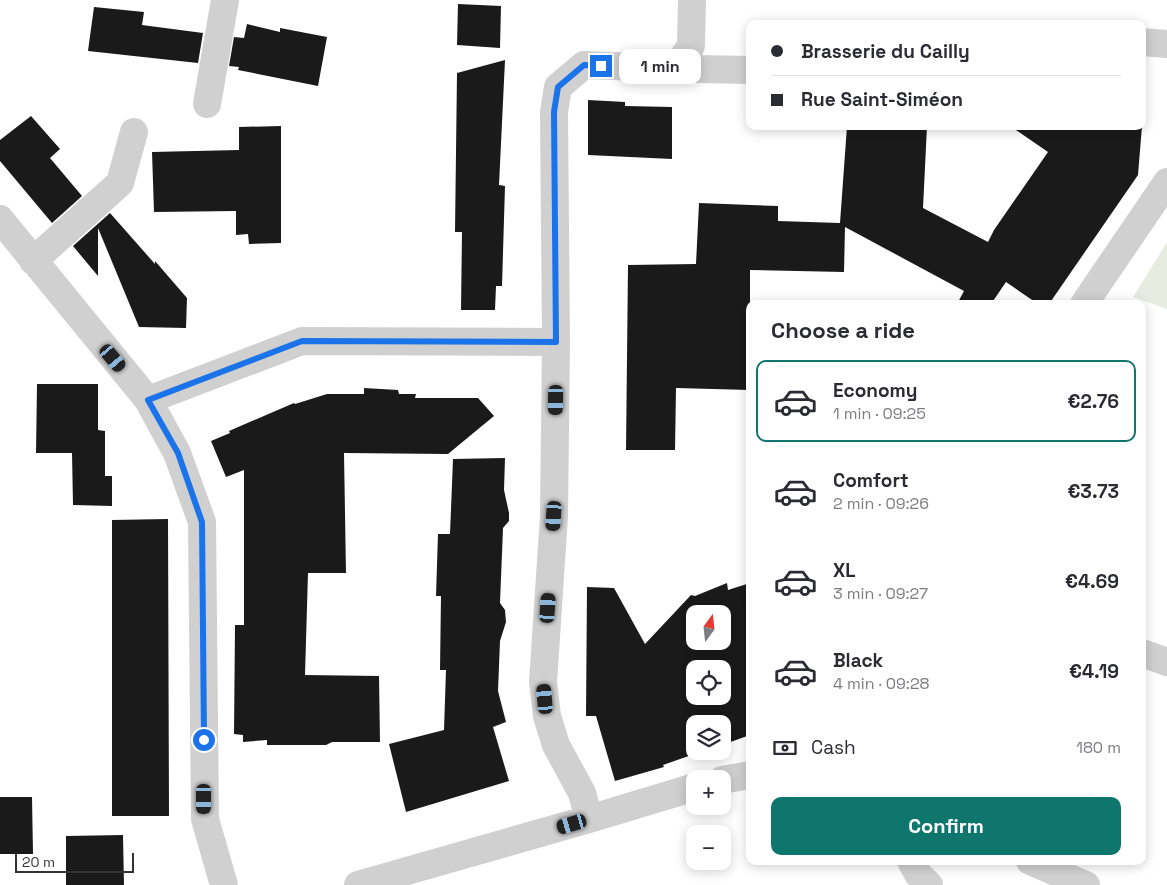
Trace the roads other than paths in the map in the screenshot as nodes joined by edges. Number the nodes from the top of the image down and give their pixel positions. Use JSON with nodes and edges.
{"nodes":[{"id":1,"x":225,"y":0,"type":"edge"},
{"id":2,"x":692,"y":0,"type":"edge"},
{"id":3,"x":1146,"y":42,"type":"edge"},
{"id":4,"x":1167,"y":44,"type":"edge"},
{"id":5,"x":681,"y":60,"type":"junction"},
{"id":6,"x":746,"y":70,"type":"edge"},
{"id":7,"x":207,"y":104,"type":"dead end"},
{"id":8,"x":134,"y":132,"type":"dead end"},
{"id":9,"x":1167,"y":182,"type":"edge"},
{"id":10,"x":0,"y":220,"type":"edge"},
{"id":11,"x":33,"y":261,"type":"junction"},
{"id":12,"x":1087,"y":300,"type":"edge"},
{"id":13,"x":556,"y":342,"type":"junction"},
{"id":14,"x":148,"y":400,"type":"junction"},
{"id":15,"x":1146,"y":654,"type":"edge"},
{"id":16,"x":1167,"y":662,"type":"edge"},
{"id":17,"x":746,"y":776,"type":"edge"},
{"id":18,"x":731,"y":778,"type":"edge"},
{"id":19,"x":686,"y":791,"type":"edge"},
{"id":20,"x":590,"y":819,"type":"junction"},
{"id":21,"x":914,"y":865,"type":"edge"},
{"id":22,"x":1039,"y":865,"type":"edge"},
{"id":23,"x":224,"y":885,"type":"edge"},
{"id":24,"x":358,"y":885,"type":"edge"},
{"id":25,"x":930,"y":885,"type":"edge"},
{"id":26,"x":1086,"y":885,"type":"edge"}],
"edges":[{"from":1,"to":7,"type":"street"},
{"from":2,"to":5,"type":"street"},
{"from":3,"to":4,"type":"street"},
{"from":5,"to":6,"type":"street"},
{"from":5,"to":13,"type":"street"},
{"from":8,"to":11,"type":"street"},
{"from":9,"to":12,"type":"street"},
{"from":10,"to":11,"type":"street"},
{"from":11,"to":14,"type":"street"},
{"from":13,"to":14,"type":"street"},
{"from":13,"to":20,"type":"street"},
{"from":14,"to":23,"type":"street"},
{"from":15,"to":16,"type":"street"},
{"from":17,"to":18,"type":"street"},
{"from":19,"to":20,"type":"street"},
{"from":20,"to":24,"type":"street"},
{"from":21,"to":25,"type":"street"},
{"from":22,"to":26,"type":"street"}]}
